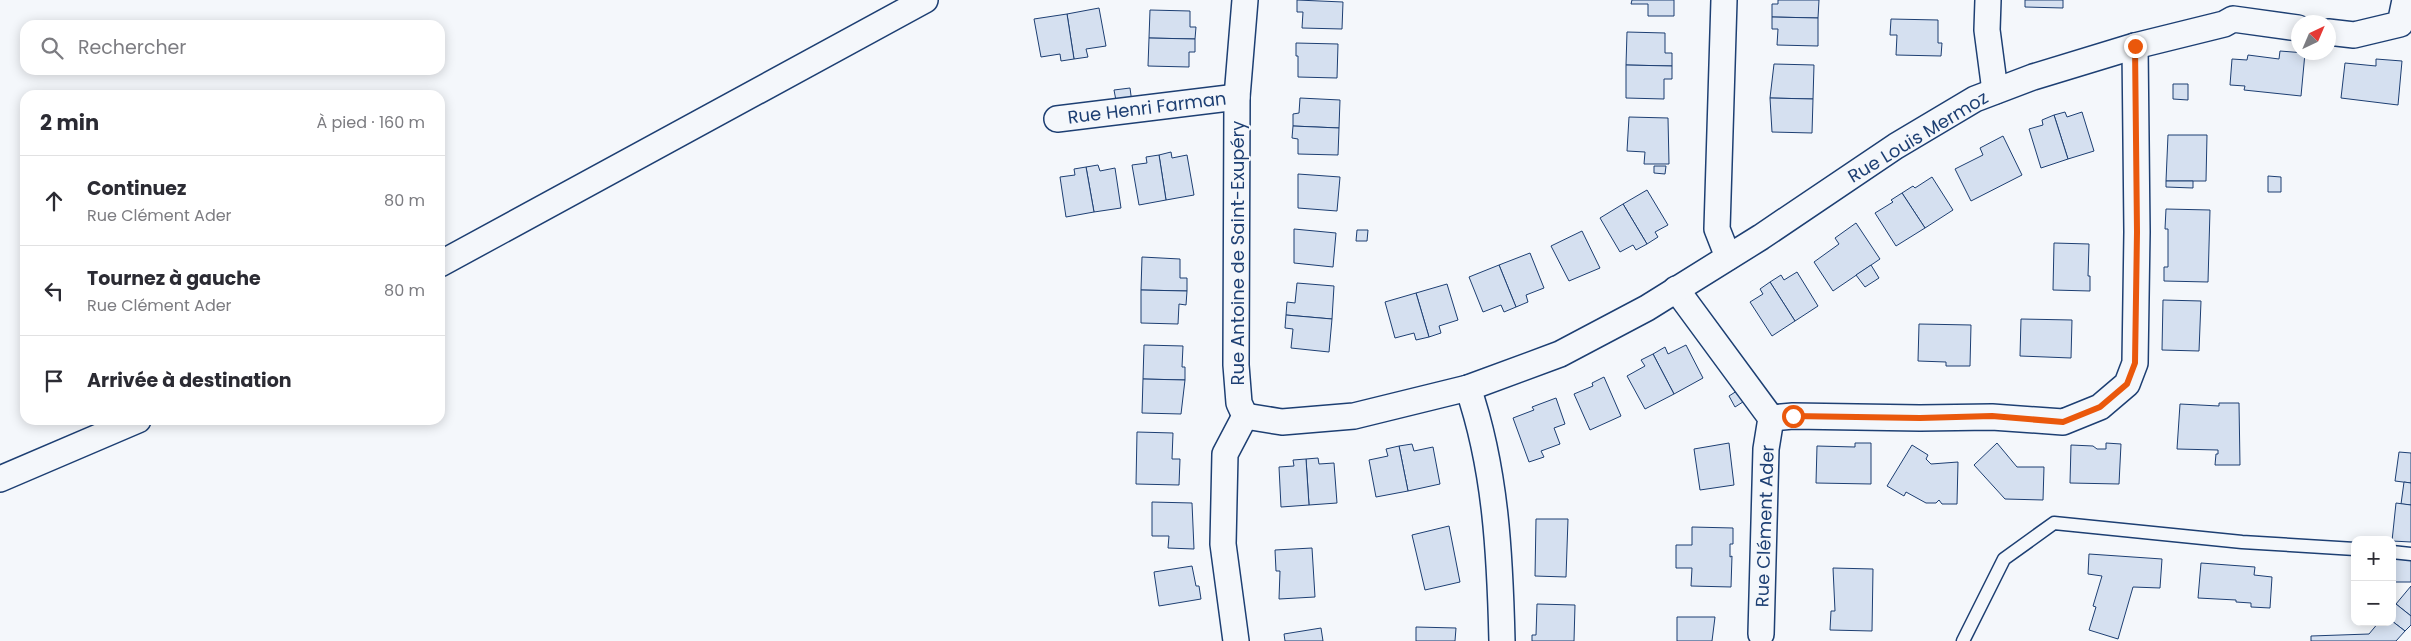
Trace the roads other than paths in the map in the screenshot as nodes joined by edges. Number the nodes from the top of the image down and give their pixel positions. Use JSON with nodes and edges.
{"nodes":[{"id":1,"x":926,"y":0,"type":"edge"},
{"id":2,"x":1245,"y":0,"type":"edge"},
{"id":3,"x":1724,"y":0,"type":"edge"},
{"id":4,"x":1988,"y":0,"type":"edge"},
{"id":5,"x":2405,"y":0,"type":"edge"},
{"id":6,"x":2234,"y":9,"type":"edge"},
{"id":7,"x":2291,"y":26,"type":"edge"},
{"id":8,"x":2336,"y":33,"type":"edge"},
{"id":9,"x":2135,"y":46,"type":"junction"},
{"id":10,"x":1995,"y":92,"type":"junction"},
{"id":11,"x":1237,"y":97,"type":"junction"},
{"id":12,"x":1057,"y":119,"type":"dead end"},
{"id":13,"x":1728,"y":257,"type":"junction"},
{"id":14,"x":445,"y":261,"type":"edge"},
{"id":15,"x":1676,"y":289,"type":"junction"},
{"id":16,"x":1468,"y":388,"type":"junction"},
{"id":17,"x":1245,"y":416,"type":"junction"},
{"id":18,"x":1771,"y":418,"type":"junction"},
{"id":19,"x":126,"y":425,"type":"edge"},
{"id":20,"x":0,"y":479,"type":"edge"},
{"id":21,"x":2351,"y":549,"type":"edge"},
{"id":22,"x":2396,"y":552,"type":"edge"},
{"id":23,"x":2411,"y":554,"type":"edge"},
{"id":24,"x":1761,"y":634,"type":"dead end"},
{"id":25,"x":1236,"y":641,"type":"edge"},
{"id":26,"x":1502,"y":641,"type":"edge"},
{"id":27,"x":1963,"y":641,"type":"edge"}],
"edges":[{"from":1,"to":14,"type":"street"},
{"from":2,"to":11,"type":"street","name":"Rue Antoine de Saint-Exupéry"},
{"from":3,"to":13,"type":"street"},
{"from":4,"to":10,"type":"street"},
{"from":5,"to":8,"type":"street"},
{"from":6,"to":7,"type":"street","name":"Rue Louis Mermoz"},
{"from":6,"to":9,"type":"street","name":"Rue Louis Mermoz"},
{"from":9,"to":10,"type":"street","name":"Rue Louis Mermoz"},
{"from":9,"to":18,"type":"street"},
{"from":10,"to":13,"type":"street","name":"Rue Louis Mermoz"},
{"from":11,"to":12,"type":"street","name":"Rue Henri Farman"},
{"from":11,"to":17,"type":"street","name":"Rue Antoine de Saint-Exupéry"},
{"from":13,"to":15,"type":"street"},
{"from":15,"to":16,"type":"street"},
{"from":15,"to":18,"type":"street"},
{"from":16,"to":17,"type":"street"},
{"from":16,"to":26,"type":"street"},
{"from":17,"to":25,"type":"street"},
{"from":18,"to":24,"type":"street","name":"Rue Clément Ader"},
{"from":19,"to":20,"type":"street"},
{"from":21,"to":27,"type":"lane"},
{"from":22,"to":23,"type":"lane"}]}
